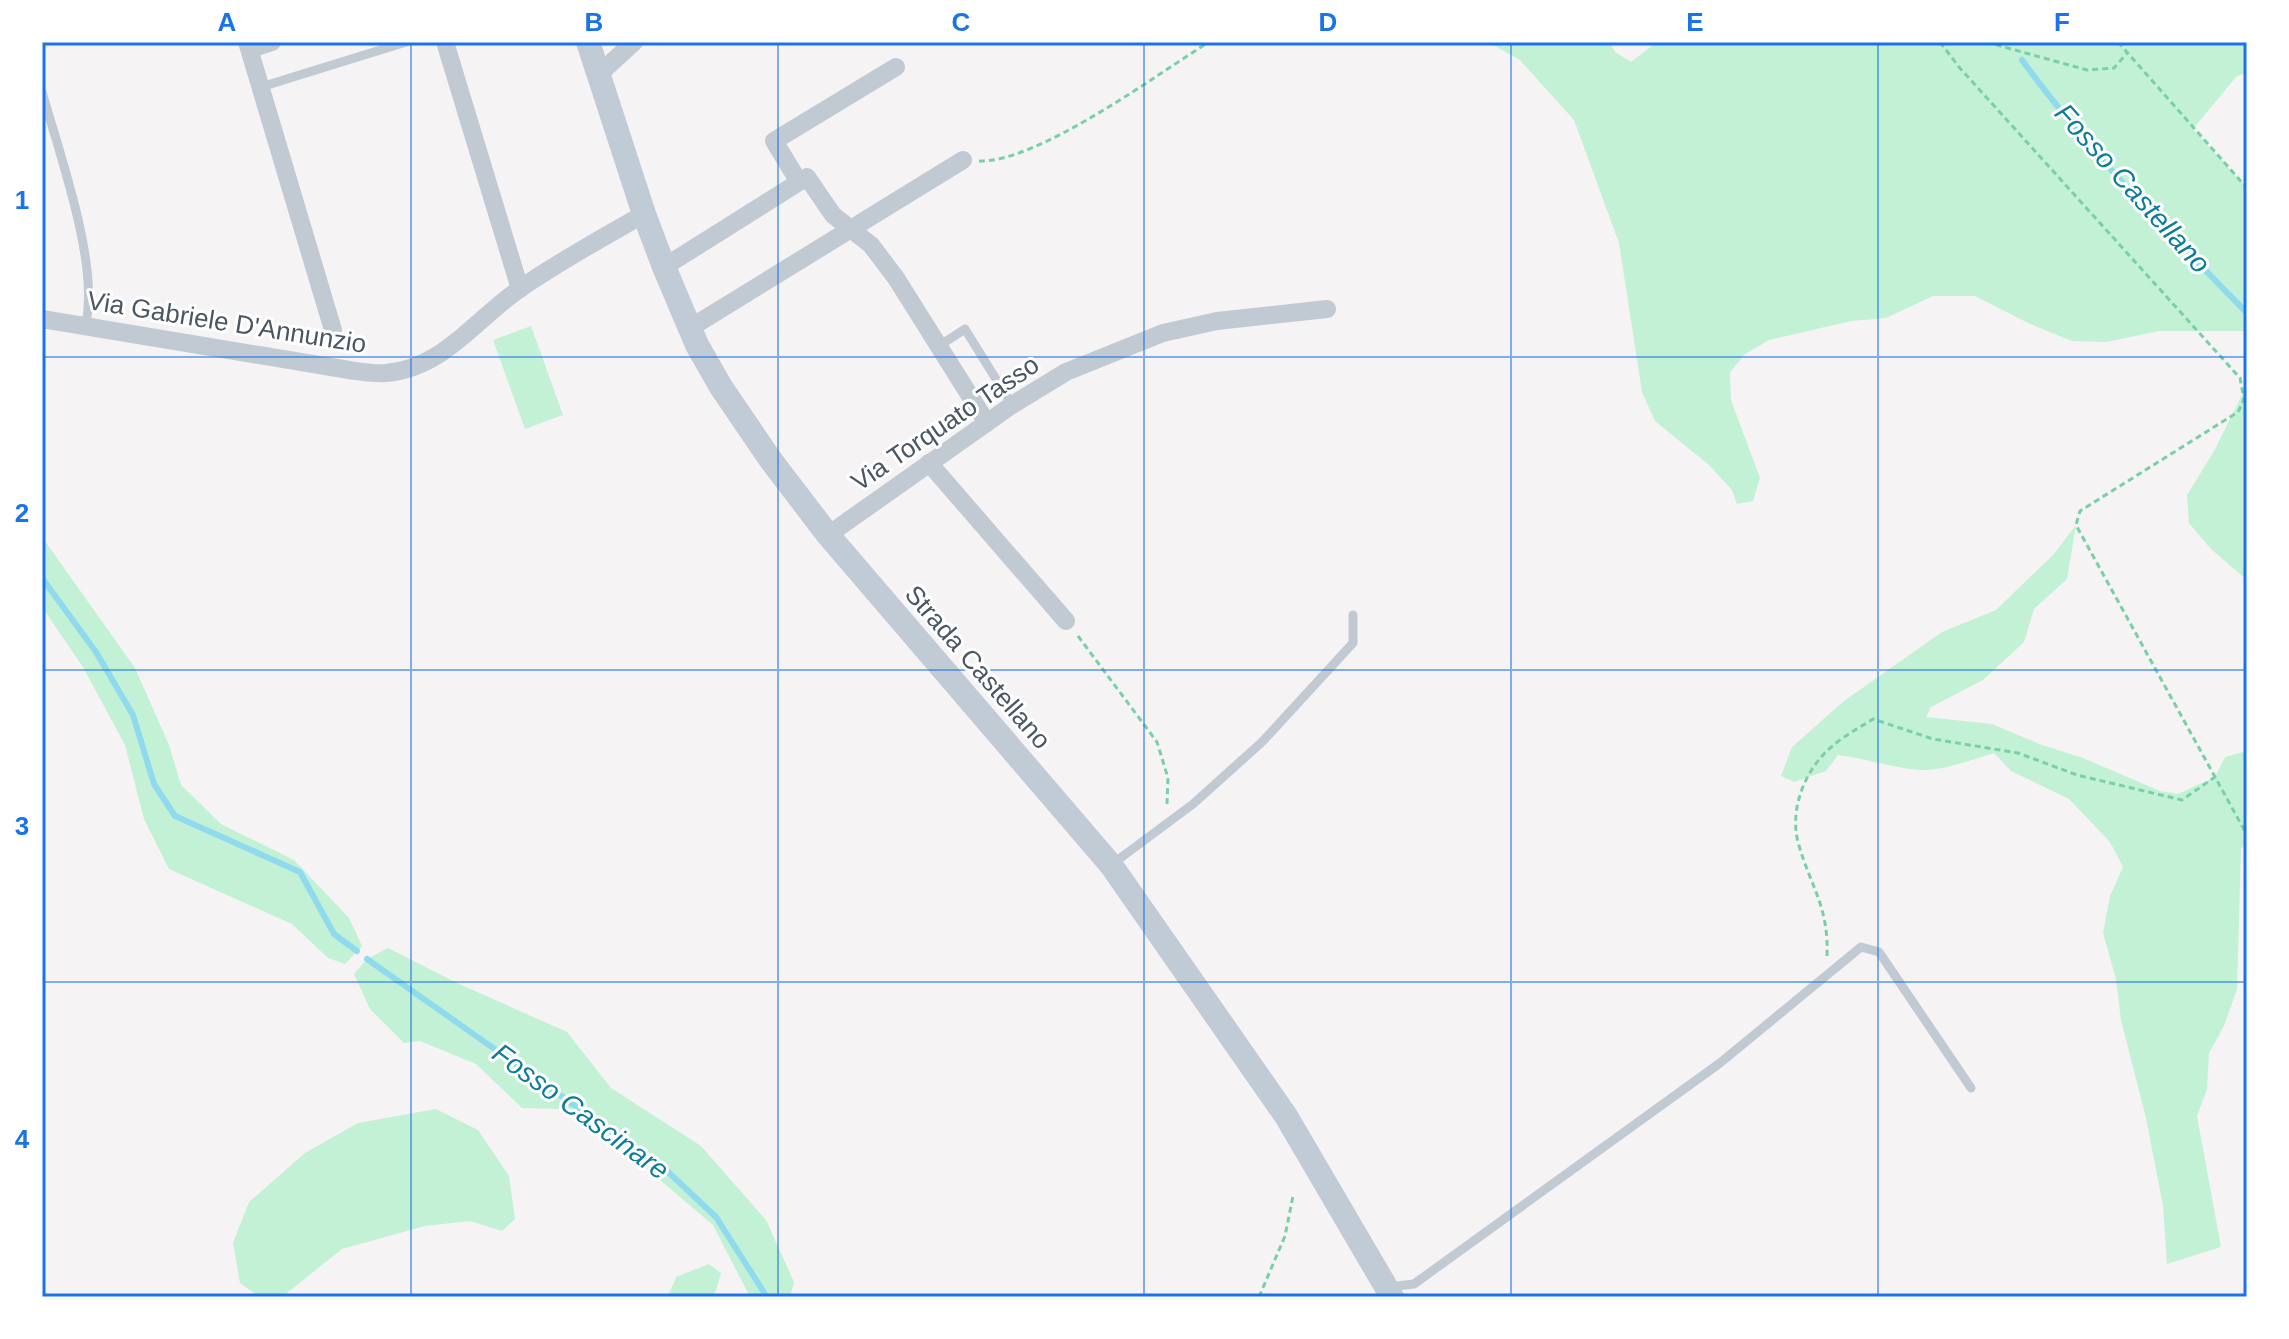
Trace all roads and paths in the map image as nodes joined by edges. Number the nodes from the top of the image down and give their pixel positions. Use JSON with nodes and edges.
{"nodes":[{"id":1,"x":272,"y":42,"type":"edge"},
{"id":2,"x":406,"y":42,"type":"edge"},
{"id":3,"x":445,"y":42,"type":"edge"},
{"id":4,"x":588,"y":42,"type":"edge"},
{"id":5,"x":634,"y":42,"type":"edge"},
{"id":6,"x":1209,"y":42,"type":"edge"},
{"id":7,"x":1940,"y":42,"type":"edge"},
{"id":8,"x":1986,"y":42,"type":"edge"},
{"id":9,"x":2118,"y":42,"type":"edge"},
{"id":10,"x":248,"y":46,"type":"edge"},
{"id":11,"x":2128,"y":52,"type":"junction"},
{"id":12,"x":896,"y":67,"type":"dead end"},
{"id":13,"x":598,"y":75,"type":"junction"},
{"id":14,"x":261,"y":87,"type":"junction"},
{"id":15,"x":42,"y":92,"type":"edge"},
{"id":16,"x":963,"y":160,"type":"joint"},
{"id":17,"x":799,"y":182,"type":"junction"},
{"id":18,"x":2247,"y":188,"type":"edge"},
{"id":19,"x":644,"y":214,"type":"junction"},
{"id":20,"x":851,"y":229,"type":"junction"},
{"id":21,"x":664,"y":267,"type":"junction"},
{"id":22,"x":520,"y":289,"type":"junction"},
{"id":23,"x":1327,"y":309,"type":"dead end"},
{"id":24,"x":42,"y":319,"type":"edge"},
{"id":25,"x":85,"y":326,"type":"junction"},
{"id":26,"x":690,"y":328,"type":"junction"},
{"id":27,"x":333,"y":330,"type":"dead end"},
{"id":28,"x":939,"y":346,"type":"junction"},
{"id":29,"x":1012,"y":405,"type":"junction"},
{"id":30,"x":987,"y":423,"type":"junction"},
{"id":31,"x":929,"y":463,"type":"junction"},
{"id":32,"x":828,"y":535,"type":"junction"},
{"id":33,"x":1353,"y":615,"type":"dead end"},
{"id":34,"x":1066,"y":621,"type":"joint"},
{"id":35,"x":2215,"y":777,"type":"junction"},
{"id":36,"x":1161,"y":827,"type":"junction"},
{"id":37,"x":2247,"y":835,"type":"edge"},
{"id":38,"x":1111,"y":865,"type":"junction"},
{"id":39,"x":1822,"y":979,"type":"junction"},
{"id":40,"x":1971,"y":1088,"type":"dead end"},
{"id":41,"x":1293,"y":1196,"type":"dead end"},
{"id":42,"x":1389,"y":1292,"type":"edge"},
{"id":43,"x":1259,"y":1297,"type":"edge"}],
"edges":[{"from":1,"to":10,"type":"street"},
{"from":2,"to":14,"type":"lane"},
{"from":3,"to":22,"type":"street"},
{"from":4,"to":13,"type":"street","name":"Strada Castellano"},
{"from":5,"to":13,"type":"street"},
{"from":6,"to":16,"type":"path"},
{"from":7,"to":35,"type":"path"},
{"from":8,"to":11,"type":"path"},
{"from":9,"to":11,"type":"path"},
{"from":10,"to":14,"type":"street"},
{"from":11,"to":18,"type":"path"},
{"from":12,"to":17,"type":"street"},
{"from":13,"to":19,"type":"street","name":"Strada Castellano"},
{"from":14,"to":27,"type":"street"},
{"from":15,"to":25,"type":"lane"},
{"from":16,"to":20,"type":"street"},
{"from":17,"to":20,"type":"street"},
{"from":17,"to":21,"type":"street"},
{"from":19,"to":21,"type":"street","name":"Strada Castellano"},
{"from":19,"to":22,"type":"street","name":"Via Gabriele D'Annunzio"},
{"from":20,"to":26,"type":"street"},
{"from":20,"to":28,"type":"street"},
{"from":21,"to":26,"type":"street","name":"Strada Castellano"},
{"from":22,"to":25,"type":"street","name":"Via Gabriele D'Annunzio"},
{"from":23,"to":29,"type":"street","name":"Via Torquato Tasso"},
{"from":24,"to":25,"type":"street","name":"Via Gabriele D'Annunzio"},
{"from":26,"to":32,"type":"street","name":"Strada Castellano"},
{"from":28,"to":29,"type":"lane"},
{"from":28,"to":30,"type":"street"},
{"from":29,"to":30,"type":"street","name":"Via Torquato Tasso"},
{"from":30,"to":31,"type":"street","name":"Via Torquato Tasso"},
{"from":31,"to":32,"type":"street","name":"Via Torquato Tasso"},
{"from":31,"to":34,"type":"street"},
{"from":32,"to":38,"type":"street","name":"Strada Castellano"},
{"from":33,"to":36,"type":"lane"},
{"from":34,"to":36,"type":"path"},
{"from":35,"to":37,"type":"path"},
{"from":35,"to":39,"type":"path"},
{"from":36,"to":38,"type":"lane"},
{"from":38,"to":42,"type":"street","name":"Strada Castellano"},
{"from":39,"to":40,"type":"lane"},
{"from":39,"to":42,"type":"lane"},
{"from":41,"to":43,"type":"path"}]}
